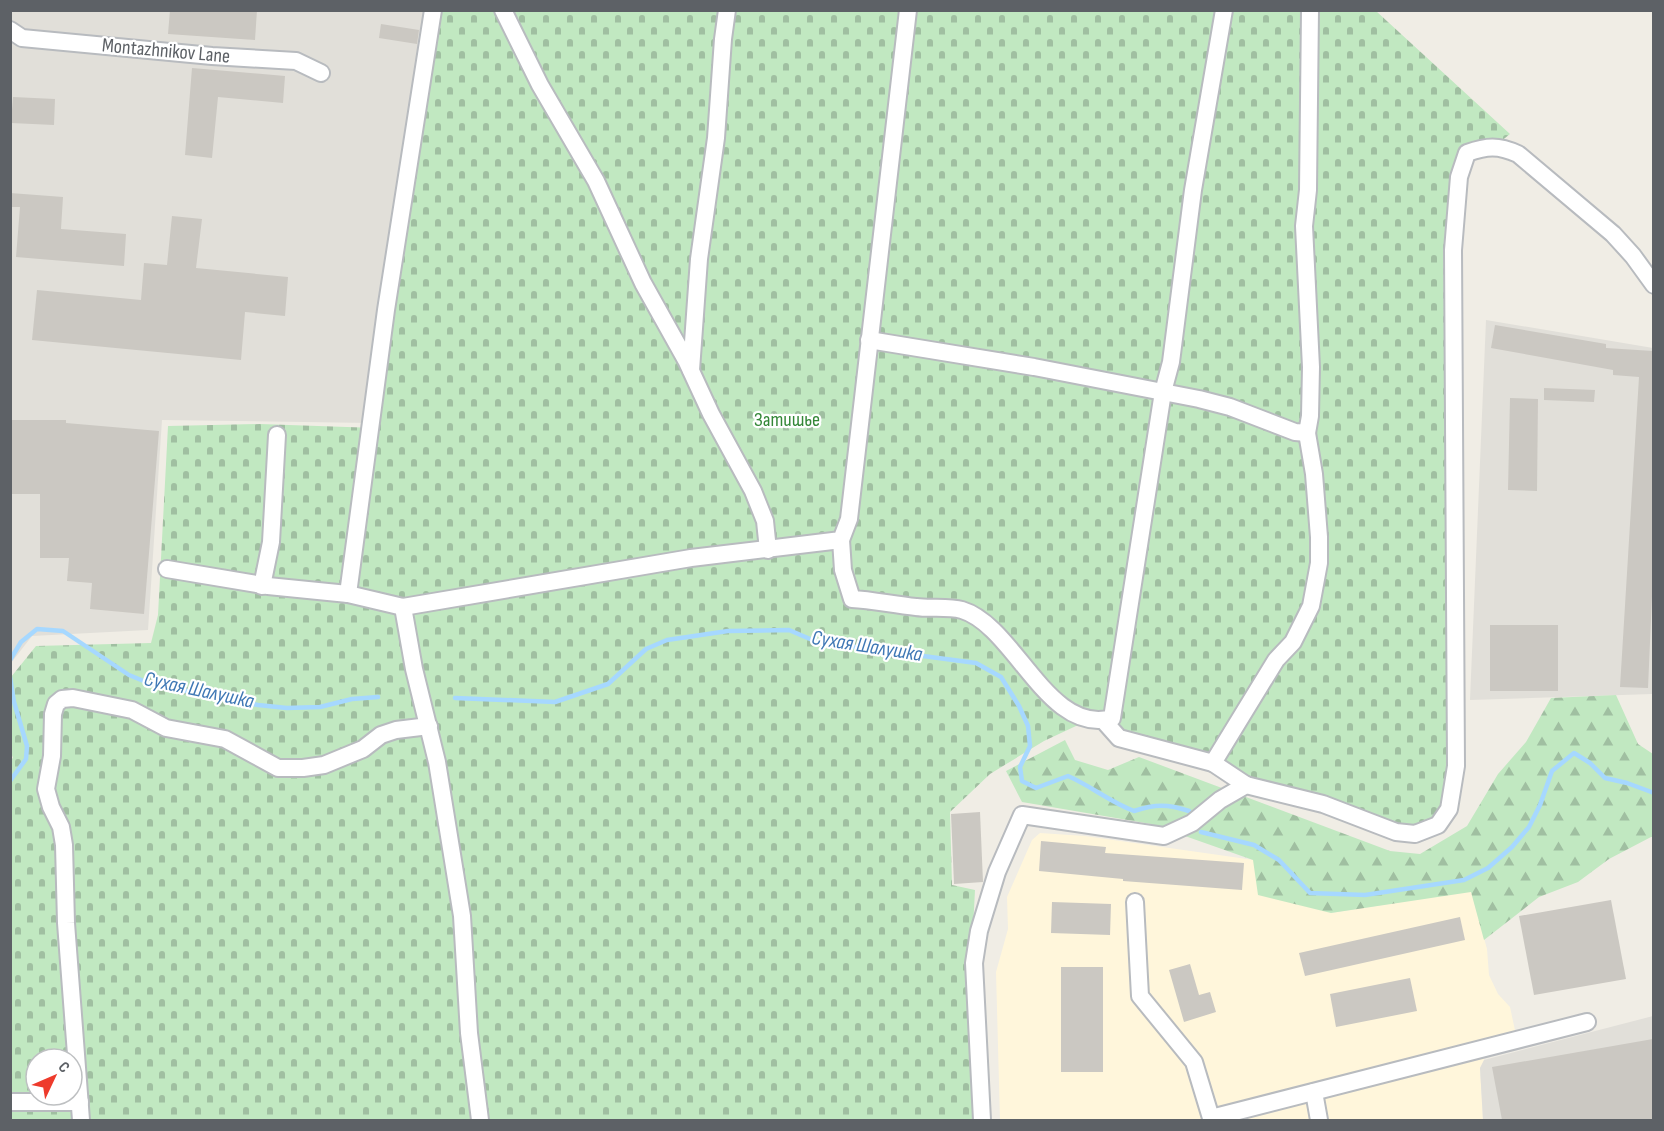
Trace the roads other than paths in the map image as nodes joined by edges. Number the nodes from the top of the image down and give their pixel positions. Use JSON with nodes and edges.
{"nodes":[{"id":1,"x":433,"y":10,"type":"edge"},
{"id":2,"x":503,"y":10,"type":"edge"},
{"id":3,"x":727,"y":10,"type":"edge"},
{"id":4,"x":908,"y":10,"type":"edge"},
{"id":5,"x":1224,"y":10,"type":"edge"},
{"id":6,"x":1310,"y":10,"type":"edge"},
{"id":7,"x":10,"y":30,"type":"edge"},
{"id":8,"x":321,"y":73,"type":"dead end"},
{"id":9,"x":1653,"y":285,"type":"edge"},
{"id":10,"x":870,"y":340,"type":"junction"},
{"id":11,"x":691,"y":370,"type":"junction"},
{"id":12,"x":1162,"y":392,"type":"junction"},
{"id":13,"x":1307,"y":433,"type":"junction"},
{"id":14,"x":278,"y":435,"type":"dead end"},
{"id":15,"x":841,"y":540,"type":"junction"},
{"id":16,"x":768,"y":550,"type":"junction"},
{"id":17,"x":167,"y":569,"type":"dead end"},
{"id":18,"x":262,"y":585,"type":"junction"},
{"id":19,"x":348,"y":594,"type":"junction"},
{"id":20,"x":403,"y":608,"type":"junction"},
{"id":21,"x":1103,"y":720,"type":"junction"},
{"id":22,"x":429,"y":726,"type":"junction"},
{"id":23,"x":1213,"y":763,"type":"junction"},
{"id":24,"x":1246,"y":785,"type":"junction"},
{"id":25,"x":1135,"y":902,"type":"dead end"},
{"id":26,"x":1587,"y":1022,"type":"dead end"},
{"id":27,"x":76,"y":1047,"type":"edge"},
{"id":28,"x":1314,"y":1092,"type":"junction"},
{"id":29,"x":1211,"y":1119,"type":"edge"},
{"id":30,"x":480,"y":1120,"type":"edge"},
{"id":31,"x":982,"y":1120,"type":"edge"},
{"id":32,"x":1319,"y":1120,"type":"edge"}],
"edges":[{"from":1,"to":19,"type":"street"},
{"from":2,"to":11,"type":"street"},
{"from":3,"to":11,"type":"street"},
{"from":4,"to":10,"type":"street"},
{"from":5,"to":12,"type":"street"},
{"from":6,"to":13,"type":"street"},
{"from":7,"to":8,"type":"street","name":"Montazhnikov Lane"},
{"from":9,"to":24,"type":"street"},
{"from":10,"to":12,"type":"street"},
{"from":10,"to":15,"type":"street"},
{"from":11,"to":16,"type":"street"},
{"from":12,"to":13,"type":"street"},
{"from":12,"to":21,"type":"street"},
{"from":13,"to":23,"type":"street"},
{"from":14,"to":18,"type":"street"},
{"from":15,"to":16,"type":"street"},
{"from":15,"to":21,"type":"street"},
{"from":16,"to":20,"type":"street"},
{"from":17,"to":18,"type":"street"},
{"from":18,"to":19,"type":"street"},
{"from":19,"to":20,"type":"street"},
{"from":20,"to":22,"type":"street"},
{"from":21,"to":23,"type":"street"},
{"from":22,"to":27,"type":"street"},
{"from":22,"to":30,"type":"street"},
{"from":23,"to":24,"type":"street"},
{"from":24,"to":31,"type":"street"},
{"from":25,"to":29,"type":"street"},
{"from":26,"to":28,"type":"street"},
{"from":28,"to":29,"type":"street"},
{"from":28,"to":32,"type":"street"}]}
